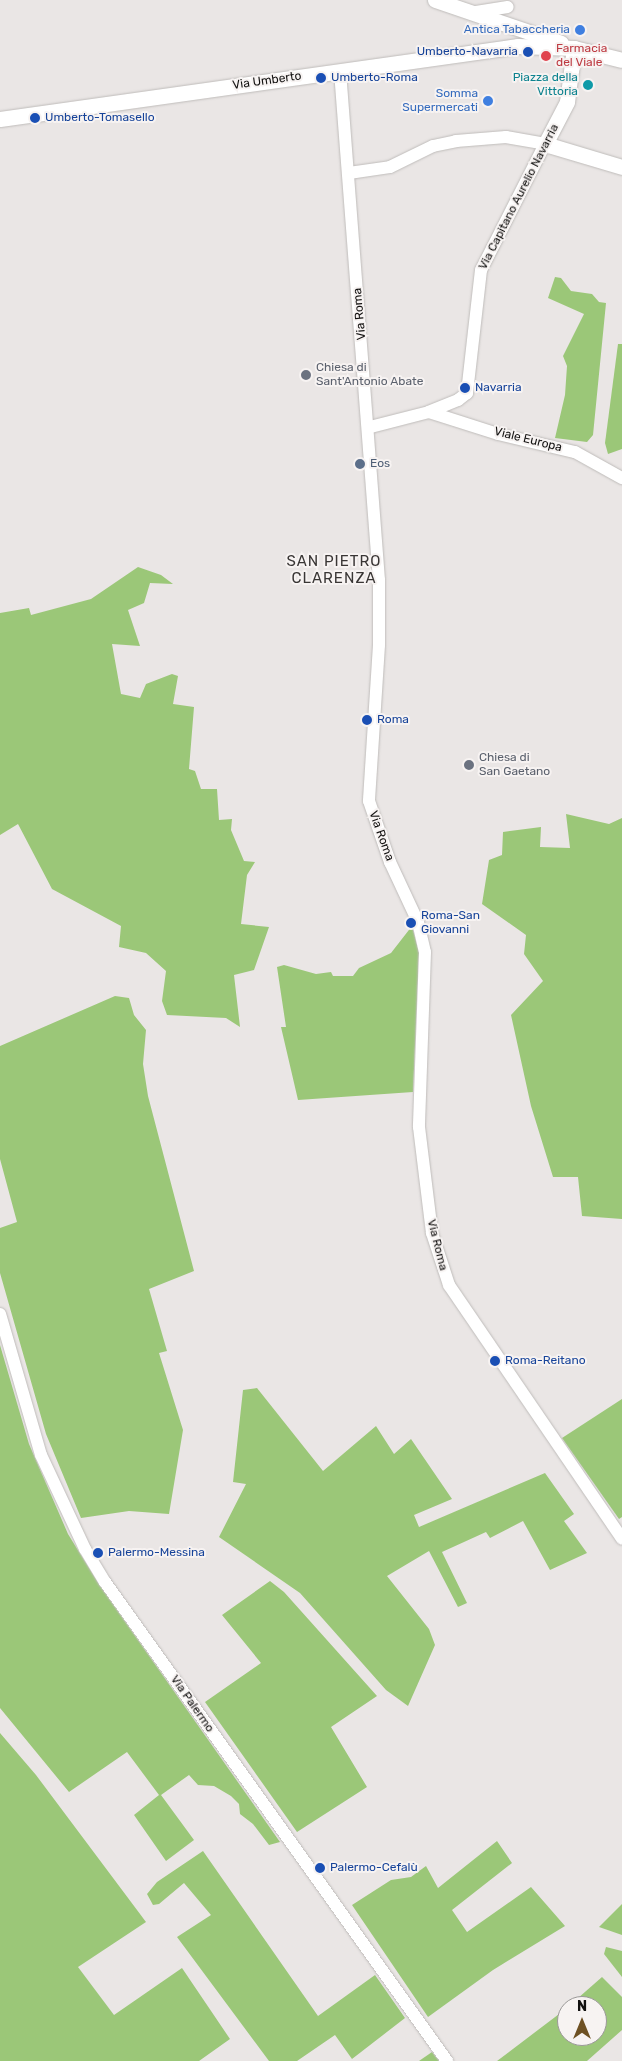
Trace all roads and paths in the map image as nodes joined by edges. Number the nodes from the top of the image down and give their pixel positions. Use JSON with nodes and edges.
{"nodes":[{"id":1,"x":436,"y":0,"type":"edge"},
{"id":2,"x":508,"y":4,"type":"edge"},
{"id":3,"x":472,"y":12,"type":"junction"},
{"id":4,"x":505,"y":22,"type":"junction"},
{"id":5,"x":523,"y":29,"type":"junction"},
{"id":6,"x":518,"y":46,"type":"junction"},
{"id":7,"x":574,"y":48,"type":"junction"},
{"id":8,"x":622,"y":60,"type":"edge"},
{"id":9,"x":340,"y":71,"type":"junction"},
{"id":10,"x":0,"y":119,"type":"edge"},
{"id":11,"x":544,"y":144,"type":"junction"},
{"id":12,"x":622,"y":167,"type":"edge"},
{"id":13,"x":349,"y":173,"type":"junction"},
{"id":14,"x":467,"y":393,"type":"junction"},
{"id":15,"x":429,"y":412,"type":"junction"},
{"id":16,"x":460,"y":421,"type":"junction"},
{"id":17,"x":370,"y":427,"type":"junction"},
{"id":18,"x":622,"y":478,"type":"edge"},
{"id":19,"x":0,"y":1314,"type":"edge"},
{"id":20,"x":622,"y":1539,"type":"edge"},
{"id":21,"x":447,"y":2061,"type":"edge"}],
"edges":[{"from":1,"to":3,"type":"main road"},
{"from":2,"to":3,"type":"street"},
{"from":2,"to":4,"type":"street"},
{"from":3,"to":4,"type":"main road"},
{"from":4,"to":5,"type":"main road"},
{"from":5,"to":6,"type":"main road"},
{"from":5,"to":7,"type":"main road"},
{"from":6,"to":7,"type":"main road","name":"Via Umberto"},
{"from":6,"to":9,"type":"main road","name":"Via Umberto"},
{"from":7,"to":8,"type":"main road","name":"Via Umberto"},
{"from":7,"to":11,"type":"main road","name":"Via Capitano Aurelio Navarria"},
{"from":9,"to":10,"type":"main road","name":"Via Umberto"},
{"from":9,"to":13,"type":"street","name":"Via Roma"},
{"from":11,"to":12,"type":"main road"},
{"from":11,"to":13,"type":"street"},
{"from":11,"to":14,"type":"street","name":"Via Capitano Aurelio Navarria"},
{"from":13,"to":17,"type":"street","name":"Via Roma"},
{"from":14,"to":15,"type":"street"},
{"from":14,"to":16,"type":"street","name":"Via Capitano Aurelio Navarria"},
{"from":15,"to":16,"type":"street","name":"Viale Europa"},
{"from":15,"to":17,"type":"street"},
{"from":16,"to":18,"type":"street","name":"Viale Europa"},
{"from":17,"to":20,"type":"street","name":"Via Roma"},
{"from":19,"to":21,"type":"street","name":"Via Palermo"}]}
